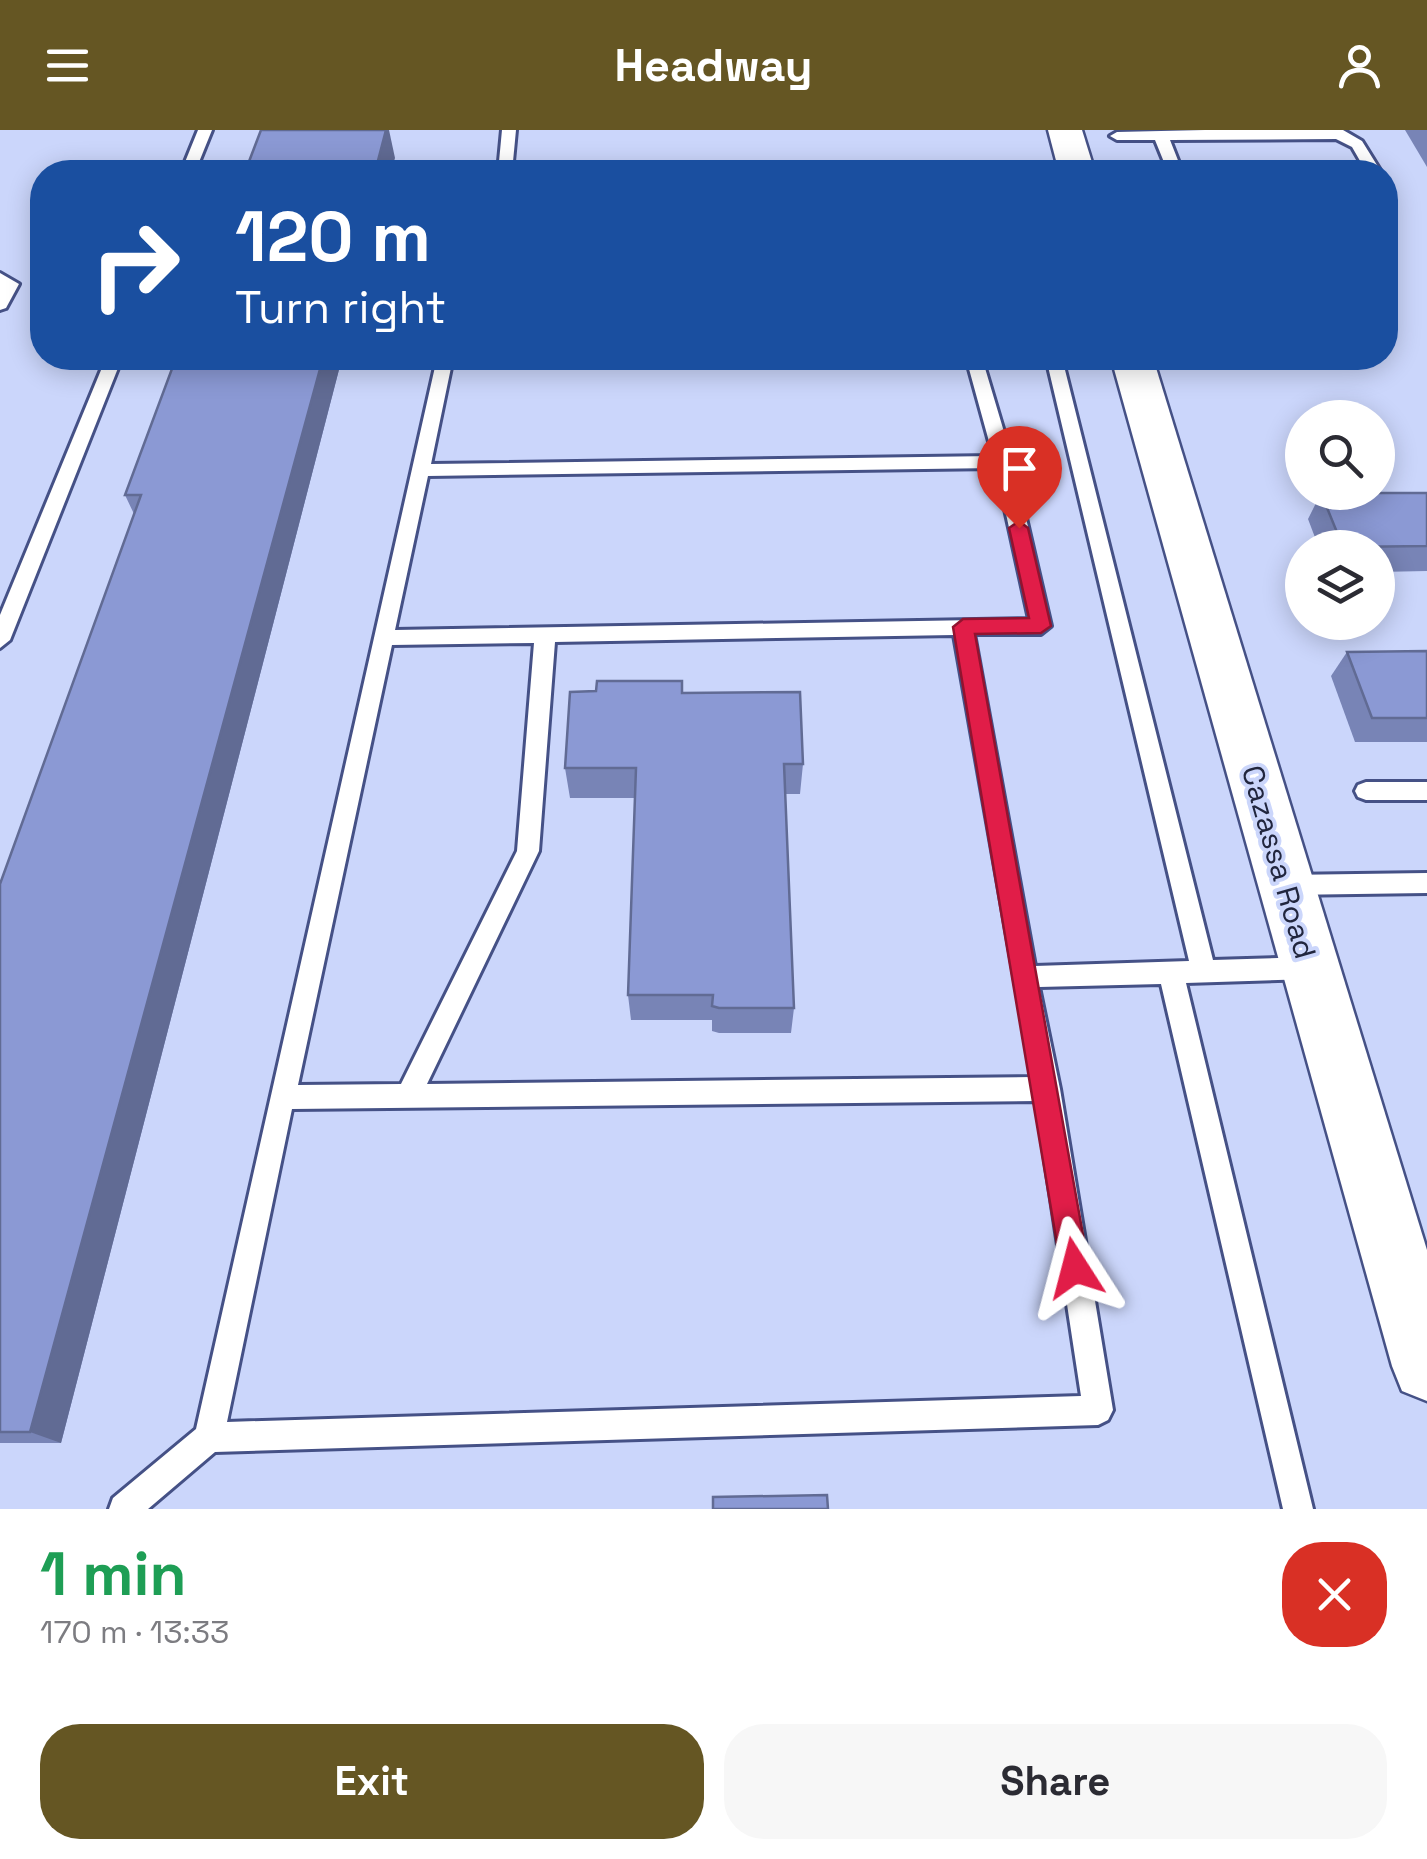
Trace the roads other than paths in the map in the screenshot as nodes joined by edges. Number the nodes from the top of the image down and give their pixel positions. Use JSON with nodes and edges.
{"nodes":[{"id":1,"x":205,"y":130,"type":"edge"},
{"id":2,"x":508,"y":130,"type":"edge"},
{"id":3,"x":1065,"y":130,"type":"edge"},
{"id":4,"x":1213,"y":132,"type":"edge"},
{"id":5,"x":1337,"y":133,"type":"edge"},
{"id":6,"x":1118,"y":136,"type":"dead end"},
{"id":7,"x":1161,"y":136,"type":"junction"},
{"id":8,"x":193,"y":160,"type":"edge"},
{"id":9,"x":507,"y":160,"type":"edge"},
{"id":10,"x":1074,"y":160,"type":"edge"},
{"id":11,"x":1171,"y":160,"type":"edge"},
{"id":12,"x":1367,"y":160,"type":"edge"},
{"id":13,"x":0,"y":278,"type":"edge"},
{"id":14,"x":0,"y":305,"type":"edge"},
{"id":15,"x":109,"y":370,"type":"edge"},
{"id":16,"x":442,"y":370,"type":"edge"},
{"id":17,"x":977,"y":370,"type":"edge"},
{"id":18,"x":1057,"y":370,"type":"edge"},
{"id":19,"x":1136,"y":370,"type":"edge"},
{"id":20,"x":1004,"y":462,"type":"junction"},
{"id":21,"x":420,"y":470,"type":"junction"},
{"id":22,"x":963,"y":627,"type":"junction"},
{"id":23,"x":545,"y":635,"type":"junction"},
{"id":24,"x":383,"y":638,"type":"junction"},
{"id":25,"x":0,"y":640,"type":"edge"},
{"id":26,"x":1427,"y":791,"type":"edge"},
{"id":27,"x":1366,"y":792,"type":"dead end"},
{"id":28,"x":1427,"y":883,"type":"edge"},
{"id":29,"x":1286,"y":885,"type":"junction"},
{"id":30,"x":1310,"y":968,"type":"junction"},
{"id":31,"x":1204,"y":972,"type":"junction"},
{"id":32,"x":1170,"y":973,"type":"junction"},
{"id":33,"x":1025,"y":977,"type":"junction"},
{"id":34,"x":1047,"y":1089,"type":"junction"},
{"id":35,"x":408,"y":1096,"type":"junction"},
{"id":36,"x":282,"y":1097,"type":"junction"},
{"id":37,"x":1413,"y":1270,"type":"edge"},
{"id":38,"x":1427,"y":1366,"type":"edge"},
{"id":39,"x":209,"y":1437,"type":"junction"},
{"id":40,"x":124,"y":1509,"type":"edge"},
{"id":41,"x":1298,"y":1509,"type":"edge"}],
"edges":[{"from":1,"to":8,"type":"lane"},
{"from":2,"to":9,"type":"lane"},
{"from":3,"to":10,"type":"street"},
{"from":4,"to":5,"type":"lane"},
{"from":4,"to":7,"type":"lane"},
{"from":5,"to":12,"type":"lane"},
{"from":6,"to":7,"type":"lane"},
{"from":7,"to":11,"type":"lane"},
{"from":13,"to":14,"type":"lane"},
{"from":15,"to":25,"type":"lane"},
{"from":16,"to":21,"type":"lane"},
{"from":17,"to":20,"type":"lane"},
{"from":18,"to":31,"type":"lane"},
{"from":19,"to":29,"type":"street","name":"Cazassa Road"},
{"from":20,"to":21,"type":"lane"},
{"from":20,"to":22,"type":"lane"},
{"from":21,"to":24,"type":"lane"},
{"from":22,"to":23,"type":"lane"},
{"from":22,"to":33,"type":"lane"},
{"from":23,"to":24,"type":"lane"},
{"from":23,"to":35,"type":"lane"},
{"from":24,"to":36,"type":"lane"},
{"from":26,"to":27,"type":"lane"},
{"from":28,"to":29,"type":"lane"},
{"from":29,"to":30,"type":"street","name":"Cazassa Road"},
{"from":30,"to":31,"type":"lane"},
{"from":30,"to":37,"type":"street","name":"Cazassa Road"},
{"from":31,"to":32,"type":"lane"},
{"from":32,"to":33,"type":"lane"},
{"from":32,"to":41,"type":"lane"},
{"from":33,"to":34,"type":"lane"},
{"from":34,"to":35,"type":"lane"},
{"from":34,"to":39,"type":"lane"},
{"from":35,"to":36,"type":"lane"},
{"from":36,"to":39,"type":"lane"},
{"from":37,"to":38,"type":"street","name":"Cazassa Road"},
{"from":39,"to":40,"type":"lane"}]}
